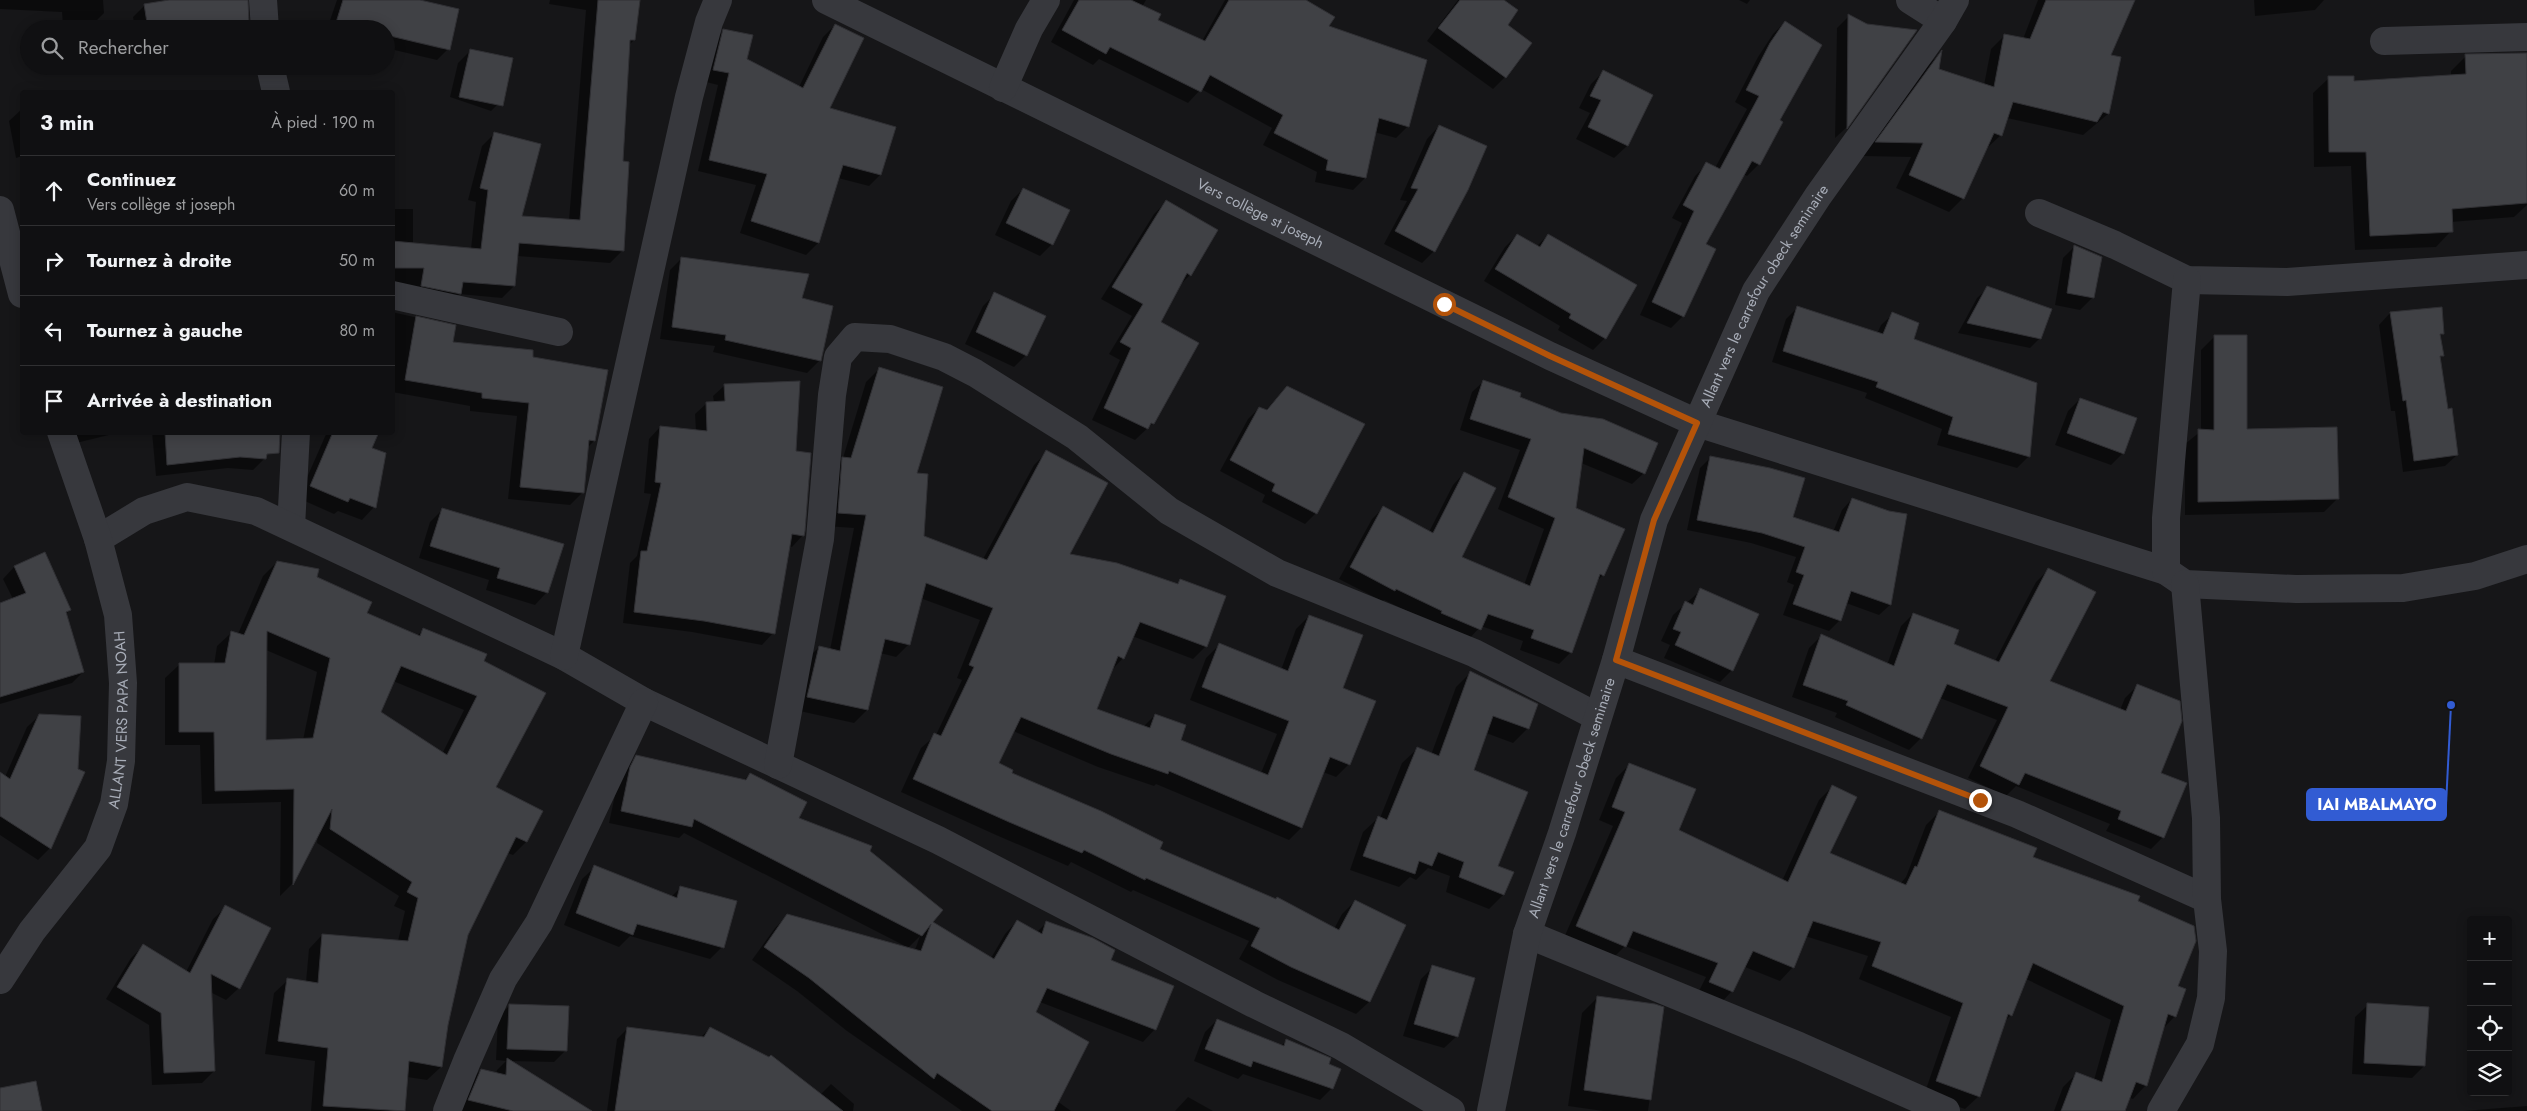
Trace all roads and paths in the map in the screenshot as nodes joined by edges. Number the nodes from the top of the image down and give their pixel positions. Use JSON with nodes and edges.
{"nodes":[{"id":1,"x":263,"y":0,"type":"edge"},
{"id":2,"x":718,"y":0,"type":"edge"},
{"id":3,"x":826,"y":0,"type":"edge"},
{"id":4,"x":1046,"y":0,"type":"edge"},
{"id":5,"x":1910,"y":0,"type":"edge"},
{"id":6,"x":1949,"y":10,"type":"edge"},
{"id":7,"x":264,"y":20,"type":"edge"},
{"id":8,"x":2527,"y":38,"type":"edge"},
{"id":9,"x":2384,"y":41,"type":"dead end"},
{"id":10,"x":272,"y":75,"type":"edge"},
{"id":11,"x":1003,"y":88,"type":"junction"},
{"id":12,"x":276,"y":90,"type":"edge"},
{"id":13,"x":0,"y":210,"type":"edge"},
{"id":14,"x":2039,"y":213,"type":"dead end"},
{"id":15,"x":2527,"y":265,"type":"edge"},
{"id":16,"x":2187,"y":280,"type":"junction"},
{"id":17,"x":20,"y":286,"type":"edge"},
{"id":18,"x":395,"y":297,"type":"edge"},
{"id":19,"x":559,"y":332,"type":"dead end"},
{"id":20,"x":1697,"y":423,"type":"junction"},
{"id":21,"x":62,"y":435,"type":"edge"},
{"id":22,"x":296,"y":435,"type":"edge"},
{"id":23,"x":291,"y":527,"type":"junction"},
{"id":24,"x":98,"y":539,"type":"junction"},
{"id":25,"x":2527,"y":559,"type":"edge"},
{"id":26,"x":2176,"y":578,"type":"junction"},
{"id":27,"x":564,"y":656,"type":"junction"},
{"id":28,"x":1616,"y":660,"type":"junction"},
{"id":29,"x":644,"y":702,"type":"junction"},
{"id":30,"x":1596,"y":716,"type":"junction"},
{"id":31,"x":778,"y":765,"type":"junction"},
{"id":32,"x":2207,"y":899,"type":"junction"},
{"id":33,"x":1527,"y":934,"type":"junction"},
{"id":34,"x":0,"y":980,"type":"edge"},
{"id":35,"x":447,"y":1111,"type":"edge"},
{"id":36,"x":1451,"y":1111,"type":"edge"},
{"id":37,"x":1491,"y":1111,"type":"edge"},
{"id":38,"x":1946,"y":1111,"type":"edge"},
{"id":39,"x":2161,"y":1111,"type":"edge"}],
"edges":[{"from":1,"to":7,"type":"street"},
{"from":2,"to":27,"type":"street"},
{"from":3,"to":11,"type":"street","name":"Vers collège st joseph"},
{"from":4,"to":11,"type":"street"},
{"from":5,"to":6,"type":"street"},
{"from":6,"to":20,"type":"street","name":"Allant vers le carrefour obeck seminaire"},
{"from":8,"to":9,"type":"street"},
{"from":10,"to":12,"type":"street"},
{"from":11,"to":20,"type":"street","name":"Vers collège st joseph"},
{"from":13,"to":17,"type":"street"},
{"from":14,"to":16,"type":"street"},
{"from":15,"to":16,"type":"street"},
{"from":16,"to":26,"type":"street"},
{"from":18,"to":19,"type":"street"},
{"from":20,"to":26,"type":"street","name":"Vers collège st joseph"},
{"from":20,"to":28,"type":"street","name":"Allant vers le carrefour obeck seminaire"},
{"from":21,"to":24,"type":"street","name":"ALLANT VERS PAPA NOAH"},
{"from":22,"to":23,"type":"street"},
{"from":23,"to":24,"type":"street"},
{"from":23,"to":27,"type":"street"},
{"from":24,"to":34,"type":"street","name":"ALLANT VERS PAPA NOAH"},
{"from":25,"to":26,"type":"street","name":"Vers collège st joseph"},
{"from":26,"to":32,"type":"street"},
{"from":27,"to":29,"type":"street"},
{"from":28,"to":30,"type":"street","name":"Allant vers le carrefour obeck seminaire"},
{"from":28,"to":32,"type":"street"},
{"from":29,"to":31,"type":"street"},
{"from":29,"to":35,"type":"street"},
{"from":30,"to":31,"type":"street"},
{"from":30,"to":33,"type":"street","name":"Allant vers le carrefour obeck seminaire"},
{"from":31,"to":36,"type":"street"},
{"from":32,"to":39,"type":"street"},
{"from":33,"to":37,"type":"street","name":"Allant vers le carrefour obeck seminaire"},
{"from":33,"to":38,"type":"street"}]}
